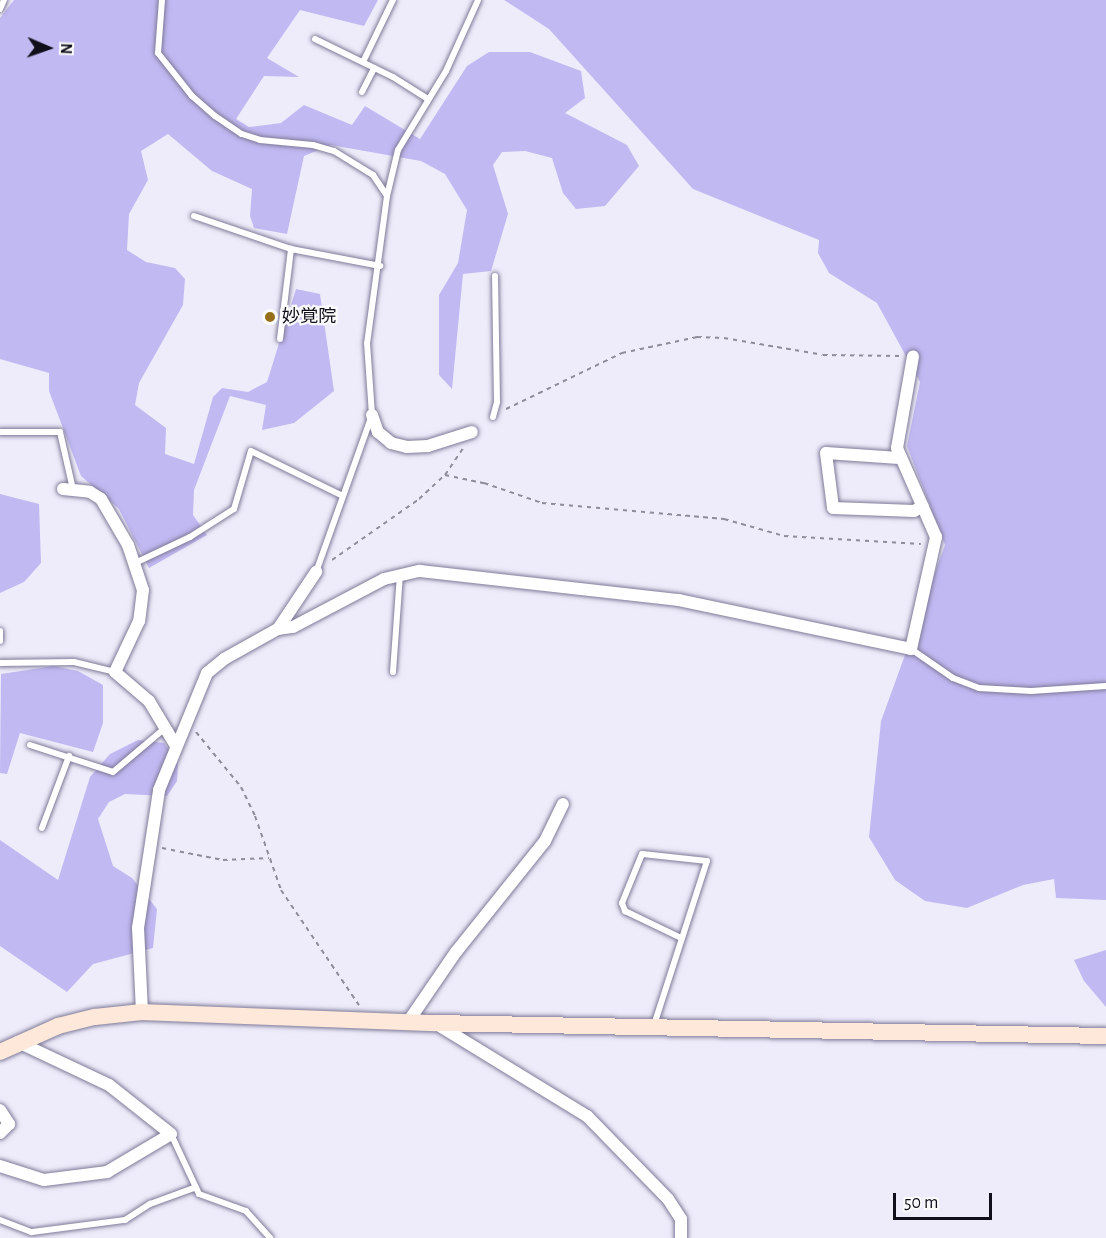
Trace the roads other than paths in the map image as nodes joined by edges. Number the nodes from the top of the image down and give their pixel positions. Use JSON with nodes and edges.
{"nodes":[{"id":1,"x":4,"y":0,"type":"edge"},
{"id":2,"x":162,"y":0,"type":"edge"},
{"id":3,"x":393,"y":0,"type":"edge"},
{"id":4,"x":478,"y":0,"type":"edge"},
{"id":5,"x":0,"y":9,"type":"edge"},
{"id":6,"x":315,"y":39,"type":"dead end"},
{"id":7,"x":363,"y":62,"type":"junction"},
{"id":8,"x":374,"y":68,"type":"junction"},
{"id":9,"x":362,"y":92,"type":"dead end"},
{"id":10,"x":428,"y":99,"type":"junction"},
{"id":11,"x":387,"y":196,"type":"junction"},
{"id":12,"x":194,"y":216,"type":"dead end"},
{"id":13,"x":291,"y":249,"type":"junction"},
{"id":14,"x":380,"y":266,"type":"junction"},
{"id":15,"x":495,"y":276,"type":"dead end"},
{"id":16,"x":280,"y":339,"type":"dead end"},
{"id":17,"x":913,"y":356,"type":"road end"},
{"id":18,"x":372,"y":415,"type":"junction"},
{"id":19,"x":493,"y":417,"type":"road end"},
{"id":20,"x":0,"y":432,"type":"edge"},
{"id":21,"x":472,"y":432,"type":"road end"},
{"id":22,"x":899,"y":458,"type":"junction"},
{"id":23,"x":68,"y":490,"type":"joint"},
{"id":24,"x":343,"y":496,"type":"junction"},
{"id":25,"x":923,"y":506,"type":"junction"},
{"id":26,"x":132,"y":565,"type":"junction"},
{"id":27,"x":316,"y":572,"type":"joint"},
{"id":28,"x":400,"y":573,"type":"junction"},
{"id":29,"x":278,"y":629,"type":"junction"},
{"id":30,"x":0,"y":631,"type":"edge"},
{"id":31,"x":0,"y":641,"type":"edge"},
{"id":32,"x":911,"y":649,"type":"junction"},
{"id":33,"x":0,"y":663,"type":"edge"},
{"id":34,"x":116,"y":672,"type":"junction"},
{"id":35,"x":393,"y":672,"type":"dead end"},
{"id":36,"x":1106,"y":686,"type":"edge"},
{"id":37,"x":165,"y":728,"type":"junction"},
{"id":38,"x":30,"y":745,"type":"dead end"},
{"id":39,"x":176,"y":746,"type":"junction"},
{"id":40,"x":69,"y":756,"type":"junction"},
{"id":41,"x":563,"y":804,"type":"dead end"},
{"id":42,"x":42,"y":828,"type":"dead end"},
{"id":43,"x":681,"y":938,"type":"junction"},
{"id":44,"x":142,"y":1012,"type":"junction"},
{"id":45,"x":408,"y":1022,"type":"junction"},
{"id":46,"x":434,"y":1023,"type":"junction"},
{"id":47,"x":654,"y":1026,"type":"junction"},
{"id":48,"x":1106,"y":1036,"type":"edge"},
{"id":49,"x":18,"y":1042,"type":"junction"},
{"id":50,"x":0,"y":1052,"type":"edge"},
{"id":51,"x":0,"y":1110,"type":"edge"},
{"id":52,"x":0,"y":1133,"type":"edge"},
{"id":53,"x":171,"y":1134,"type":"junction"},
{"id":54,"x":0,"y":1166,"type":"edge"},
{"id":55,"x":194,"y":1188,"type":"junction"},
{"id":56,"x":0,"y":1220,"type":"edge"},
{"id":57,"x":270,"y":1238,"type":"edge"},
{"id":58,"x":681,"y":1238,"type":"edge"}],
"edges":[{"from":1,"to":5,"type":"lane"},
{"from":2,"to":11,"type":"lane"},
{"from":3,"to":7,"type":"lane"},
{"from":4,"to":10,"type":"lane"},
{"from":6,"to":7,"type":"lane"},
{"from":7,"to":8,"type":"lane"},
{"from":8,"to":9,"type":"lane"},
{"from":8,"to":10,"type":"lane"},
{"from":10,"to":11,"type":"lane"},
{"from":11,"to":14,"type":"lane"},
{"from":12,"to":13,"type":"lane"},
{"from":13,"to":14,"type":"lane"},
{"from":13,"to":16,"type":"lane"},
{"from":14,"to":18,"type":"lane"},
{"from":15,"to":19,"type":"lane"},
{"from":17,"to":22,"type":"street"},
{"from":18,"to":21,"type":"street"},
{"from":18,"to":24,"type":"lane"},
{"from":20,"to":23,"type":"lane"},
{"from":22,"to":25,"type":"street"},
{"from":22,"to":25,"type":"street"},
{"from":23,"to":26,"type":"street"},
{"from":24,"to":26,"type":"lane"},
{"from":24,"to":27,"type":"lane"},
{"from":25,"to":32,"type":"street"},
{"from":26,"to":34,"type":"street"},
{"from":27,"to":29,"type":"street"},
{"from":28,"to":29,"type":"street"},
{"from":28,"to":32,"type":"street"},
{"from":28,"to":35,"type":"lane"},
{"from":29,"to":39,"type":"street"},
{"from":30,"to":31,"type":"lane"},
{"from":32,"to":36,"type":"lane"},
{"from":33,"to":34,"type":"lane"},
{"from":34,"to":37,"type":"street"},
{"from":37,"to":39,"type":"street"},
{"from":37,"to":40,"type":"lane"},
{"from":38,"to":40,"type":"lane"},
{"from":39,"to":44,"type":"street"},
{"from":40,"to":42,"type":"lane"},
{"from":41,"to":45,"type":"street"},
{"from":43,"to":43,"type":"lane"},
{"from":43,"to":47,"type":"lane"},
{"from":44,"to":45,"type":"street"},
{"from":44,"to":49,"type":"street"},
{"from":45,"to":46,"type":"street"},
{"from":46,"to":47,"type":"street"},
{"from":46,"to":58,"type":"street"},
{"from":47,"to":48,"type":"street"},
{"from":49,"to":50,"type":"street"},
{"from":49,"to":53,"type":"street"},
{"from":51,"to":52,"type":"street"},
{"from":53,"to":54,"type":"street"},
{"from":53,"to":55,"type":"lane"},
{"from":55,"to":56,"type":"lane"},
{"from":55,"to":57,"type":"lane"}]}
